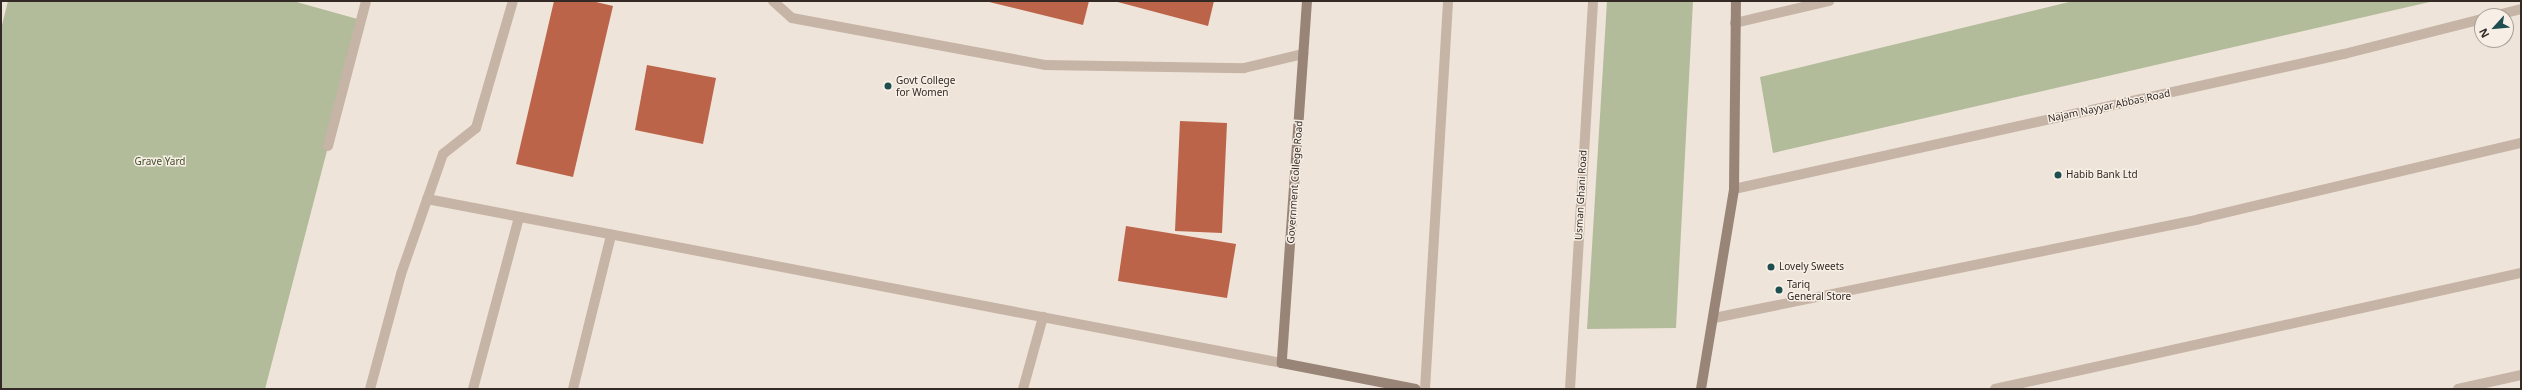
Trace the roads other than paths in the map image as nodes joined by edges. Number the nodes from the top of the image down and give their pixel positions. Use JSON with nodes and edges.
{"nodes":[{"id":1,"x":366,"y":1,"type":"edge"},
{"id":2,"x":513,"y":1,"type":"edge"},
{"id":3,"x":773,"y":1,"type":"edge"},
{"id":4,"x":1307,"y":1,"type":"edge"},
{"id":5,"x":1448,"y":1,"type":"edge"},
{"id":6,"x":1593,"y":1,"type":"edge"},
{"id":7,"x":1736,"y":1,"type":"edge"},
{"id":8,"x":1829,"y":1,"type":"edge"},
{"id":9,"x":2474,"y":21,"type":"edge"},
{"id":10,"x":1735,"y":22,"type":"junction"},
{"id":11,"x":1304,"y":54,"type":"junction"},
{"id":12,"x":2521,"y":143,"type":"edge"},
{"id":13,"x":328,"y":146,"type":"dead end"},
{"id":14,"x":1734,"y":189,"type":"junction"},
{"id":15,"x":427,"y":200,"type":"junction"},
{"id":16,"x":520,"y":217,"type":"junction"},
{"id":17,"x":611,"y":235,"type":"junction"},
{"id":18,"x":2521,"y":273,"type":"edge"},
{"id":19,"x":1043,"y":317,"type":"junction"},
{"id":20,"x":1714,"y":318,"type":"junction"},
{"id":21,"x":1282,"y":362,"type":"junction"},
{"id":22,"x":2521,"y":375,"type":"edge"},
{"id":23,"x":370,"y":389,"type":"edge"},
{"id":24,"x":473,"y":389,"type":"edge"},
{"id":25,"x":573,"y":389,"type":"edge"},
{"id":26,"x":1024,"y":389,"type":"edge"},
{"id":27,"x":1416,"y":389,"type":"edge"},
{"id":28,"x":1425,"y":389,"type":"edge"},
{"id":29,"x":1570,"y":389,"type":"edge"},
{"id":30,"x":1701,"y":389,"type":"edge"},
{"id":31,"x":1994,"y":389,"type":"edge"},
{"id":32,"x":2458,"y":389,"type":"edge"}],
"edges":[{"from":1,"to":13,"type":"street"},
{"from":2,"to":15,"type":"street"},
{"from":3,"to":11,"type":"street"},
{"from":4,"to":11,"type":"street","name":"Government College Road"},
{"from":5,"to":28,"type":"street"},
{"from":6,"to":29,"type":"street","name":"Usman Ghani Road"},
{"from":7,"to":10,"type":"street"},
{"from":8,"to":10,"type":"street"},
{"from":9,"to":14,"type":"street","name":"Najam Nayyar Abbas Road"},
{"from":10,"to":14,"type":"street"},
{"from":11,"to":21,"type":"street","name":"Government College Road"},
{"from":12,"to":20,"type":"street"},
{"from":14,"to":20,"type":"street"},
{"from":15,"to":16,"type":"street"},
{"from":15,"to":23,"type":"street"},
{"from":16,"to":17,"type":"street"},
{"from":16,"to":24,"type":"street"},
{"from":17,"to":19,"type":"street"},
{"from":17,"to":25,"type":"street"},
{"from":18,"to":31,"type":"street"},
{"from":19,"to":21,"type":"street"},
{"from":19,"to":26,"type":"street"},
{"from":20,"to":30,"type":"street"},
{"from":21,"to":27,"type":"street"},
{"from":22,"to":32,"type":"street"}]}
